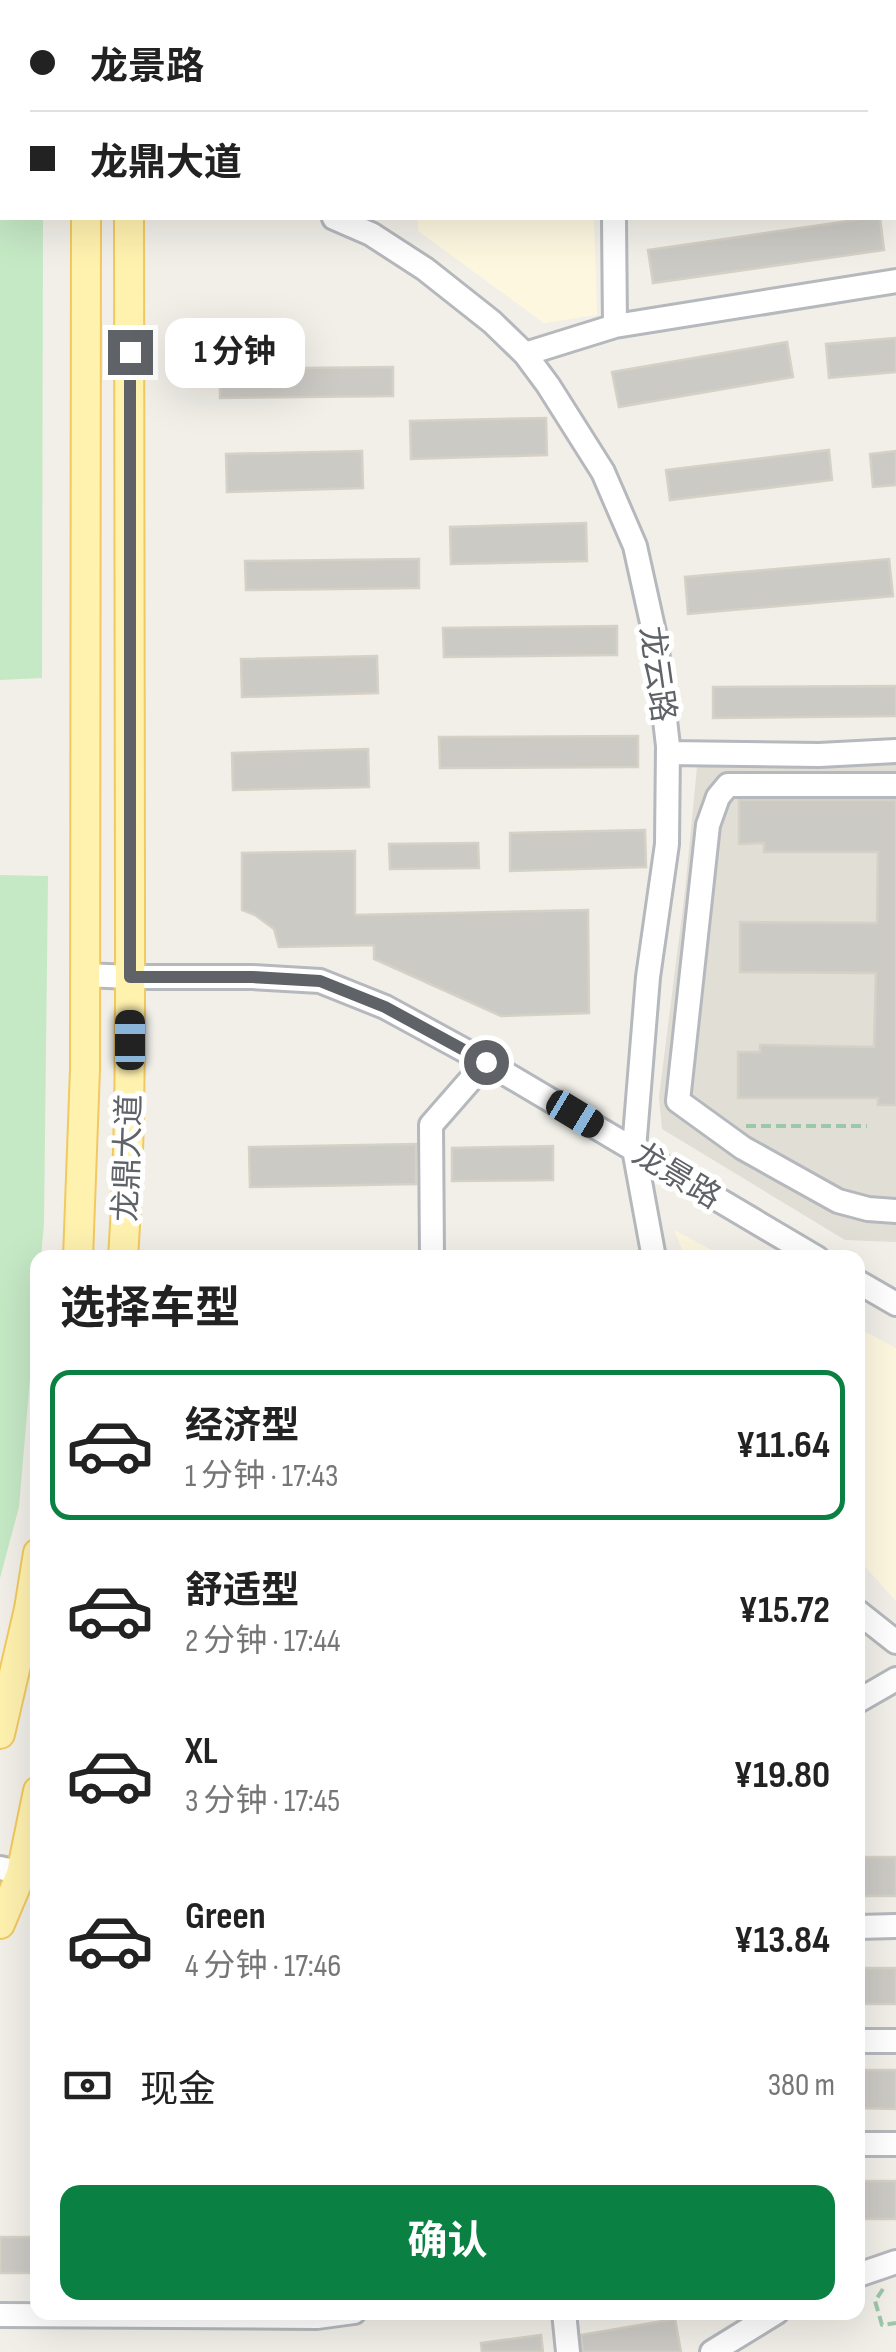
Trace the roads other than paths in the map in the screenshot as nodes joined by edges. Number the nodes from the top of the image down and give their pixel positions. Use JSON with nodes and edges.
{"nodes":[{"id":1,"x":86,"y":220,"type":"edge"},
{"id":2,"x":130,"y":220,"type":"edge"},
{"id":3,"x":339,"y":220,"type":"edge"},
{"id":4,"x":614,"y":220,"type":"edge"},
{"id":5,"x":896,"y":281,"type":"edge"},
{"id":6,"x":616,"y":326,"type":"junction"},
{"id":7,"x":525,"y":354,"type":"junction"},
{"id":8,"x":896,"y":751,"type":"edge"},
{"id":9,"x":668,"y":752,"type":"junction"},
{"id":10,"x":896,"y":786,"type":"edge"},
{"id":11,"x":85,"y":974,"type":"junction"},
{"id":12,"x":130,"y":977,"type":"junction"},
{"id":13,"x":486,"y":1062,"type":"junction"},
{"id":14,"x":634,"y":1149,"type":"junction"},
{"id":15,"x":896,"y":1211,"type":"edge"},
{"id":16,"x":78,"y":1250,"type":"edge"},
{"id":17,"x":123,"y":1250,"type":"edge"},
{"id":18,"x":432,"y":1250,"type":"edge"},
{"id":19,"x":653,"y":1250,"type":"edge"},
{"id":20,"x":804,"y":1250,"type":"edge"},
{"id":21,"x":865,"y":1284,"type":"edge"},
{"id":22,"x":892,"y":1294,"type":"edge"},
{"id":23,"x":30,"y":1603,"type":"edge"},
{"id":24,"x":865,"y":1618,"type":"edge"},
{"id":25,"x":896,"y":1642,"type":"edge"},
{"id":26,"x":896,"y":1679,"type":"edge"},
{"id":27,"x":865,"y":1697,"type":"edge"},
{"id":28,"x":0,"y":1734,"type":"edge"},
{"id":29,"x":30,"y":1826,"type":"edge"},
{"id":30,"x":19,"y":1873,"type":"edge"},
{"id":31,"x":0,"y":1924,"type":"edge"},
{"id":32,"x":896,"y":1926,"type":"edge"},
{"id":33,"x":865,"y":1927,"type":"edge"},
{"id":34,"x":865,"y":2042,"type":"edge"},
{"id":35,"x":896,"y":2042,"type":"edge"},
{"id":36,"x":865,"y":2144,"type":"edge"},
{"id":37,"x":896,"y":2144,"type":"edge"},
{"id":38,"x":896,"y":2262,"type":"edge"},
{"id":39,"x":865,"y":2273,"type":"edge"},
{"id":40,"x":0,"y":2316,"type":"edge"},
{"id":41,"x":30,"y":2316,"type":"edge"},
{"id":42,"x":565,"y":2320,"type":"edge"},
{"id":43,"x":764,"y":2320,"type":"edge"},
{"id":44,"x":568,"y":2352,"type":"edge"},
{"id":45,"x":712,"y":2352,"type":"edge"}],
"edges":[{"from":1,"to":11,"type":"main road","name":"龙鼎大道"},
{"from":2,"to":12,"type":"main road","name":"龙鼎大道"},
{"from":3,"to":7,"type":"street","name":"龙云路"},
{"from":4,"to":6,"type":"street"},
{"from":5,"to":6,"type":"street"},
{"from":6,"to":7,"type":"street"},
{"from":7,"to":9,"type":"street","name":"龙云路"},
{"from":8,"to":9,"type":"street"},
{"from":9,"to":14,"type":"street","name":"龙云路"},
{"from":10,"to":15,"type":"street"},
{"from":11,"to":12,"type":"street","name":"龙景路"},
{"from":11,"to":16,"type":"main road","name":"龙鼎大道"},
{"from":12,"to":13,"type":"street","name":"龙景路"},
{"from":12,"to":17,"type":"main road","name":"龙鼎大道"},
{"from":13,"to":14,"type":"street","name":"龙景路"},
{"from":13,"to":18,"type":"street"},
{"from":14,"to":19,"type":"street","name":"龙云路"},
{"from":14,"to":20,"type":"street","name":"龙景路"},
{"from":21,"to":22,"type":"street"},
{"from":23,"to":28,"type":"main road"},
{"from":24,"to":25,"type":"street"},
{"from":26,"to":27,"type":"street"},
{"from":29,"to":30,"type":"main road"},
{"from":30,"to":31,"type":"main road"},
{"from":32,"to":33,"type":"street"},
{"from":34,"to":35,"type":"street"},
{"from":36,"to":37,"type":"street"},
{"from":38,"to":39,"type":"street"},
{"from":40,"to":41,"type":"street"},
{"from":42,"to":44,"type":"street"},
{"from":43,"to":45,"type":"street"}]}
